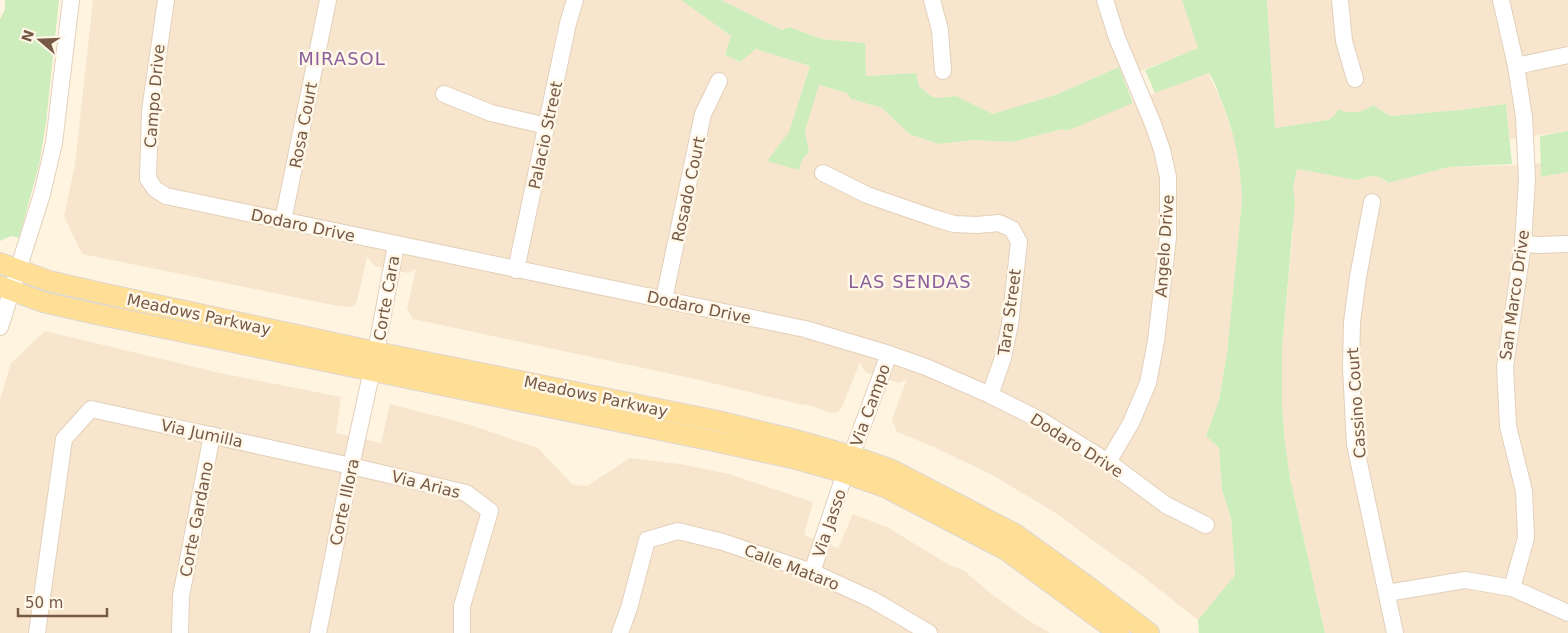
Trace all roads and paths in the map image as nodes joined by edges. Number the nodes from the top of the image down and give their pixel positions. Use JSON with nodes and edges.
{"nodes":[{"id":1,"x":71,"y":0,"type":"edge"},
{"id":2,"x":166,"y":0,"type":"edge"},
{"id":3,"x":328,"y":0,"type":"edge"},
{"id":4,"x":575,"y":0,"type":"edge"},
{"id":5,"x":932,"y":0,"type":"edge"},
{"id":6,"x":1105,"y":0,"type":"edge"},
{"id":7,"x":1340,"y":0,"type":"edge"},
{"id":8,"x":1501,"y":0,"type":"edge"},
{"id":9,"x":1568,"y":55,"type":"edge"},
{"id":10,"x":1516,"y":66,"type":"junction"},
{"id":11,"x":943,"y":71,"type":"dead end"},
{"id":12,"x":1355,"y":79,"type":"dead end"},
{"id":13,"x":719,"y":81,"type":"dead end"},
{"id":14,"x":444,"y":94,"type":"dead end"},
{"id":15,"x":547,"y":126,"type":"junction"},
{"id":16,"x":823,"y":173,"type":"dead end"},
{"id":17,"x":155,"y":189,"type":"joint"},
{"id":18,"x":1372,"y":202,"type":"dead end"},
{"id":19,"x":283,"y":221,"type":"junction"},
{"id":20,"x":1523,"y":244,"type":"junction"},
{"id":21,"x":1568,"y":244,"type":"edge"},
{"id":22,"x":396,"y":245,"type":"junction"},
{"id":23,"x":9,"y":267,"type":"edge"},
{"id":24,"x":516,"y":270,"type":"junction"},
{"id":25,"x":6,"y":288,"type":"edge"},
{"id":26,"x":664,"y":299,"type":"junction"},
{"id":27,"x":0,"y":327,"type":"edge"},
{"id":28,"x":889,"y":354,"type":"junction"},
{"id":29,"x":374,"y":361,"type":"junction"},
{"id":30,"x":990,"y":395,"type":"junction"},
{"id":31,"x":212,"y":435,"type":"junction"},
{"id":32,"x":1108,"y":462,"type":"junction"},
{"id":33,"x":848,"y":465,"type":"junction"},
{"id":34,"x":351,"y":466,"type":"junction"},
{"id":35,"x":1206,"y":525,"type":"dead end"},
{"id":36,"x":812,"y":572,"type":"junction"},
{"id":37,"x":1512,"y":588,"type":"junction"},
{"id":38,"x":1387,"y":593,"type":"junction"},
{"id":39,"x":1568,"y":614,"type":"edge"},
{"id":40,"x":37,"y":633,"type":"edge"},
{"id":41,"x":180,"y":633,"type":"edge"},
{"id":42,"x":318,"y":633,"type":"edge"},
{"id":43,"x":462,"y":633,"type":"edge"},
{"id":44,"x":620,"y":633,"type":"edge"},
{"id":45,"x":929,"y":633,"type":"edge"},
{"id":46,"x":1118,"y":633,"type":"edge"},
{"id":47,"x":1148,"y":633,"type":"edge"},
{"id":48,"x":1395,"y":633,"type":"edge"}],
"edges":[{"from":1,"to":23,"type":"street"},
{"from":2,"to":17,"type":"street","name":"Campo Drive"},
{"from":3,"to":19,"type":"street","name":"Rosa Court"},
{"from":4,"to":15,"type":"street","name":"Palacio Street"},
{"from":5,"to":11,"type":"street"},
{"from":6,"to":32,"type":"street","name":"Angelo Drive"},
{"from":7,"to":12,"type":"street"},
{"from":8,"to":10,"type":"street","name":"San Marco Drive"},
{"from":9,"to":10,"type":"street"},
{"from":10,"to":20,"type":"street","name":"San Marco Drive"},
{"from":13,"to":26,"type":"street","name":"Rosado Court"},
{"from":14,"to":15,"type":"street"},
{"from":15,"to":24,"type":"street","name":"Palacio Street"},
{"from":16,"to":30,"type":"street","name":"Tara Street"},
{"from":17,"to":19,"type":"street","name":"Dodaro Drive"},
{"from":18,"to":38,"type":"street","name":"Cassino Court"},
{"from":19,"to":22,"type":"street","name":"Dodaro Drive"},
{"from":20,"to":21,"type":"street"},
{"from":20,"to":37,"type":"street","name":"San Marco Drive"},
{"from":22,"to":24,"type":"street","name":"Dodaro Drive"},
{"from":22,"to":29,"type":"street","name":"Corte Cara"},
{"from":23,"to":25,"type":"street"},
{"from":23,"to":29,"type":"main road","name":"Meadows Parkway"},
{"from":24,"to":26,"type":"street","name":"Dodaro Drive"},
{"from":25,"to":27,"type":"street"},
{"from":25,"to":29,"type":"main road","name":"Meadows Parkway"},
{"from":26,"to":28,"type":"street","name":"Dodaro Drive"},
{"from":28,"to":30,"type":"street","name":"Dodaro Drive"},
{"from":28,"to":33,"type":"street","name":"Via Campo"},
{"from":29,"to":33,"type":"main road","name":"Meadows Parkway"},
{"from":29,"to":34,"type":"street","name":"Corte Illora"},
{"from":30,"to":32,"type":"street","name":"Dodaro Drive"},
{"from":31,"to":34,"type":"street","name":"Via Jumilla"},
{"from":31,"to":40,"type":"street","name":"Via Jumilla"},
{"from":31,"to":41,"type":"street","name":"Corte Gardano"},
{"from":32,"to":35,"type":"street","name":"Dodaro Drive"},
{"from":33,"to":36,"type":"street","name":"Via Jasso"},
{"from":33,"to":46,"type":"main road","name":"Meadows Parkway"},
{"from":33,"to":47,"type":"main road","name":"Meadows Parkway"},
{"from":34,"to":42,"type":"street","name":"Corte Illora"},
{"from":34,"to":43,"type":"street","name":"Via Arias"},
{"from":36,"to":44,"type":"street","name":"Calle Mataro"},
{"from":36,"to":45,"type":"street","name":"Calle Mataro"},
{"from":37,"to":38,"type":"street"},
{"from":37,"to":39,"type":"street"},
{"from":38,"to":48,"type":"street","name":"Cassino Court"}]}
